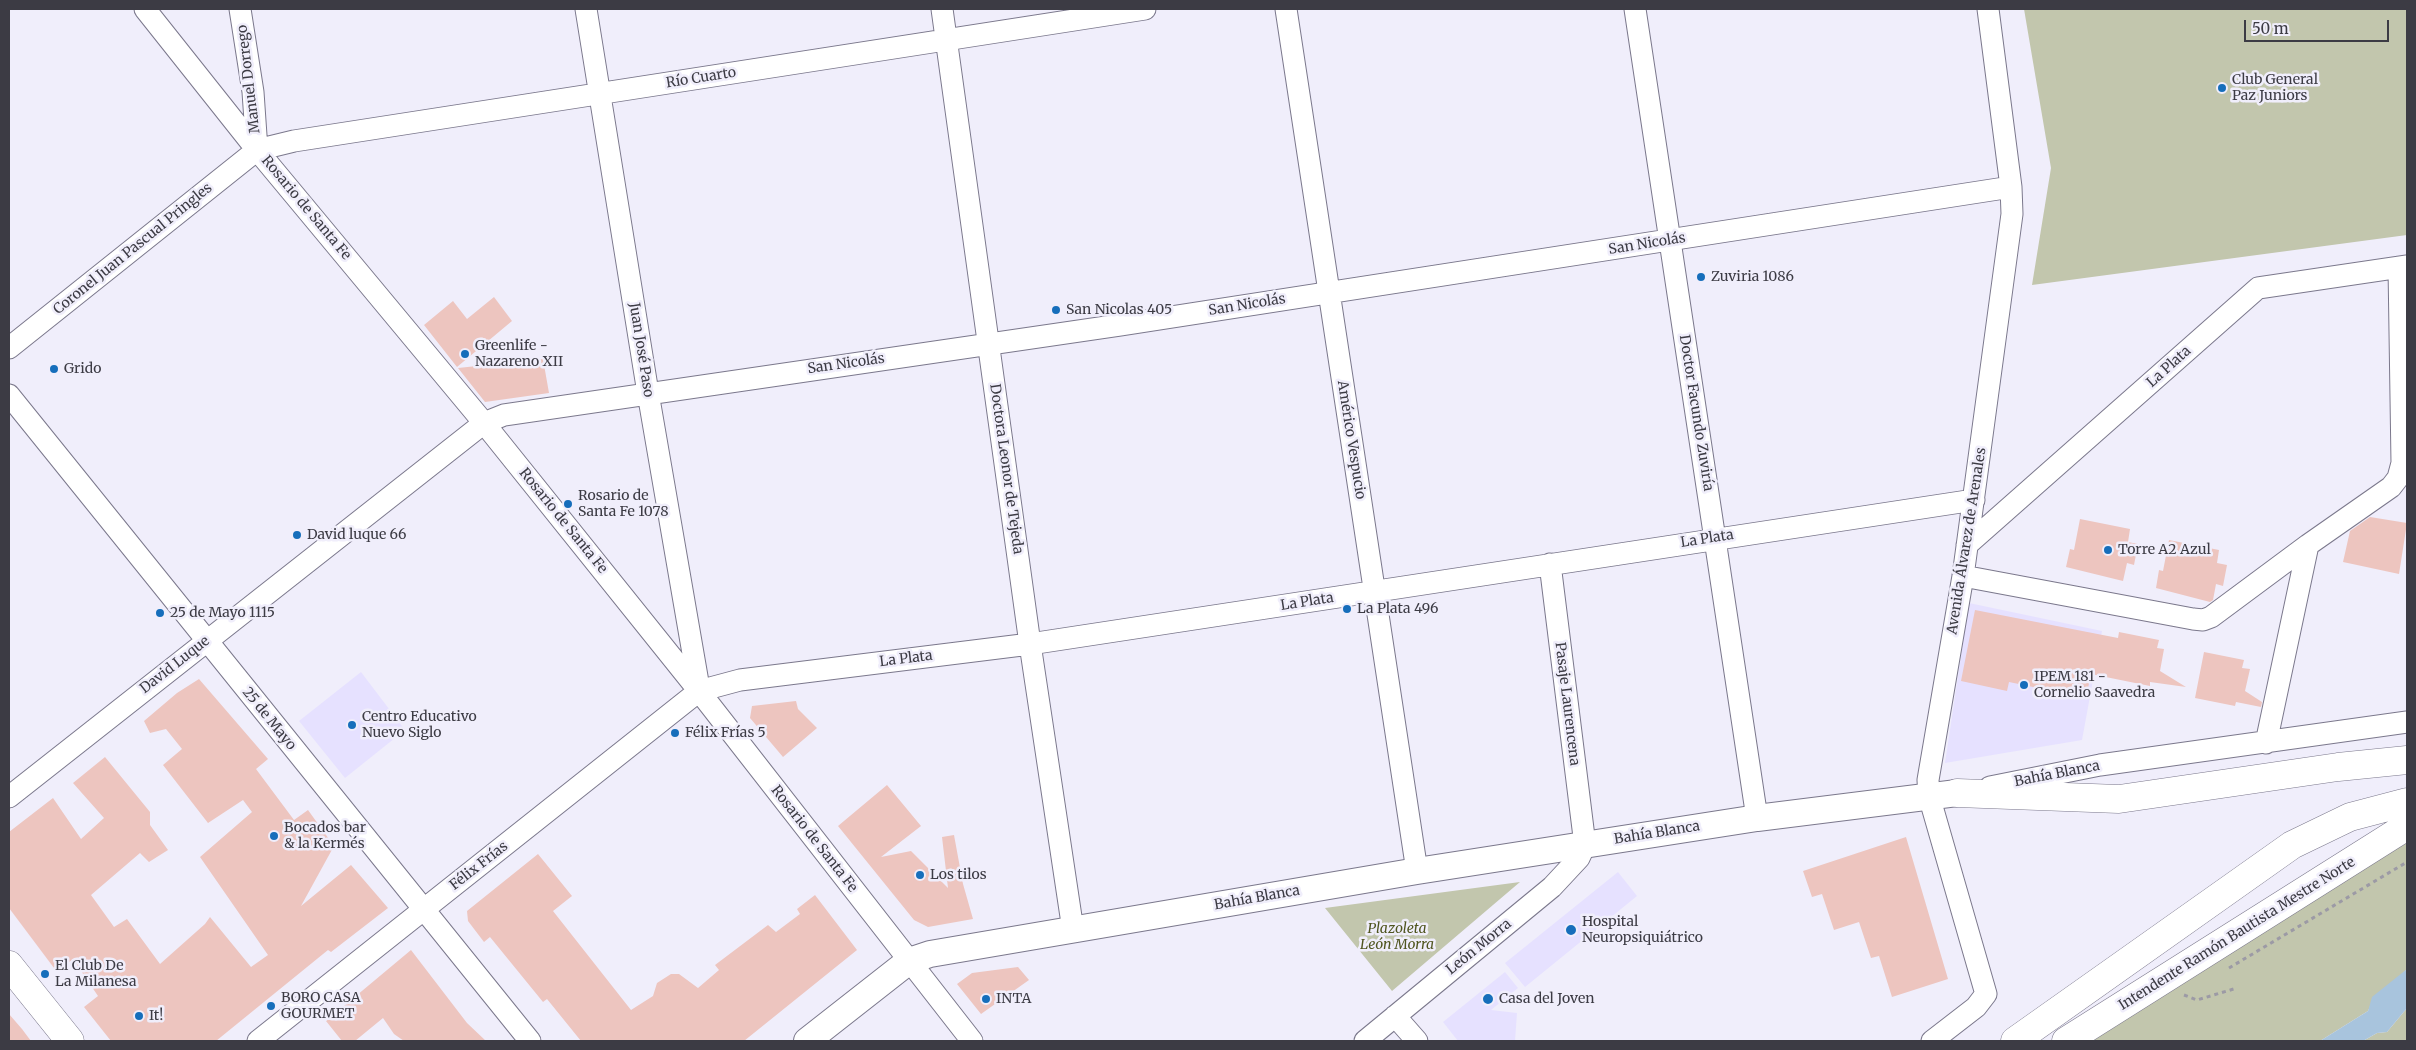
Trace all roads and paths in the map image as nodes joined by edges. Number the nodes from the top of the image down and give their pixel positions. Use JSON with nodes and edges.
{"nodes":[{"id":1,"x":145,"y":9,"type":"edge"},
{"id":2,"x":240,"y":9,"type":"edge"},
{"id":3,"x":586,"y":9,"type":"edge"},
{"id":4,"x":942,"y":9,"type":"edge"},
{"id":5,"x":1145,"y":9,"type":"edge"},
{"id":6,"x":1286,"y":9,"type":"edge"},
{"id":7,"x":1635,"y":9,"type":"edge"},
{"id":8,"x":1988,"y":9,"type":"edge"},
{"id":9,"x":946,"y":40,"type":"junction"},
{"id":10,"x":598,"y":94,"type":"junction"},
{"id":11,"x":257,"y":150,"type":"junction"},
{"id":12,"x":2011,"y":188,"type":"junction"},
{"id":13,"x":1671,"y":240,"type":"junction"},
{"id":14,"x":2403,"y":267,"type":"edge"},
{"id":15,"x":1329,"y":293,"type":"junction"},
{"id":16,"x":989,"y":343,"type":"junction"},
{"id":17,"x":9,"y":348,"type":"edge"},
{"id":18,"x":648,"y":393,"type":"junction"},
{"id":19,"x":9,"y":396,"type":"edge"},
{"id":20,"x":484,"y":423,"type":"junction"},
{"id":21,"x":1974,"y":500,"type":"junction"},
{"id":22,"x":1716,"y":537,"type":"junction"},
{"id":23,"x":1967,"y":545,"type":"junction"},
{"id":24,"x":2308,"y":545,"type":"junction"},
{"id":25,"x":1550,"y":564,"type":"junction"},
{"id":26,"x":1963,"y":576,"type":"junction"},
{"id":27,"x":1374,"y":592,"type":"junction"},
{"id":28,"x":206,"y":640,"type":"junction"},
{"id":29,"x":1030,"y":644,"type":"junction"},
{"id":30,"x":699,"y":691,"type":"junction"},
{"id":31,"x":2407,"y":722,"type":"edge"},
{"id":32,"x":2266,"y":743,"type":"junction"},
{"id":33,"x":2394,"y":761,"type":"edge"},
{"id":34,"x":1958,"y":793,"type":"junction"},
{"id":35,"x":1929,"y":796,"type":"junction"},
{"id":36,"x":9,"y":797,"type":"edge"},
{"id":37,"x":1757,"y":818,"type":"junction"},
{"id":38,"x":2407,"y":818,"type":"edge"},
{"id":39,"x":1585,"y":845,"type":"junction"},
{"id":40,"x":2407,"y":862,"type":"edge"},
{"id":41,"x":1416,"y":871,"type":"junction"},
{"id":42,"x":424,"y":910,"type":"junction"},
{"id":43,"x":1073,"y":930,"type":"junction"},
{"id":44,"x":908,"y":960,"type":"junction"},
{"id":45,"x":9,"y":965,"type":"edge"},
{"id":46,"x":2221,"y":973,"type":"dead end"},
{"id":47,"x":2237,"y":988,"type":"dead end"},
{"id":48,"x":2190,"y":991,"type":"dead end"},
{"id":49,"x":2184,"y":995,"type":"junction"},
{"id":50,"x":2176,"y":1000,"type":"dead end"},
{"id":51,"x":1396,"y":1016,"type":"junction"},
{"id":52,"x":70,"y":1041,"type":"edge"},
{"id":53,"x":258,"y":1041,"type":"edge"},
{"id":54,"x":530,"y":1041,"type":"edge"},
{"id":55,"x":807,"y":1041,"type":"edge"},
{"id":56,"x":972,"y":1041,"type":"edge"},
{"id":57,"x":1365,"y":1041,"type":"edge"},
{"id":58,"x":1417,"y":1041,"type":"edge"},
{"id":59,"x":1932,"y":1041,"type":"edge"},
{"id":60,"x":2015,"y":1041,"type":"edge"},
{"id":61,"x":2066,"y":1041,"type":"edge"}],
"edges":[{"from":1,"to":11,"type":"street","name":"Rosario de Santa Fe"},
{"from":2,"to":11,"type":"street","name":"Manuel Dorrego"},
{"from":3,"to":10,"type":"street","name":"Juan José Paso"},
{"from":4,"to":9,"type":"street","name":"Doctora Leonor de Tejeda"},
{"from":5,"to":9,"type":"street","name":"Río Cuarto"},
{"from":6,"to":15,"type":"street","name":"Américo Vespucio"},
{"from":7,"to":13,"type":"street","name":"Doctor Facundo Zuviría"},
{"from":8,"to":12,"type":"street","name":"Avenida Álvarez de Arenales"},
{"from":9,"to":10,"type":"street","name":"Río Cuarto"},
{"from":9,"to":16,"type":"street","name":"Doctora Leonor de Tejeda"},
{"from":10,"to":11,"type":"street","name":"Río Cuarto"},
{"from":10,"to":18,"type":"street","name":"Juan José Paso"},
{"from":11,"to":17,"type":"street","name":"Coronel Juan Pascual Pringles"},
{"from":11,"to":20,"type":"street","name":"Rosario de Santa Fe"},
{"from":12,"to":13,"type":"street","name":"San Nicolás"},
{"from":12,"to":21,"type":"street","name":"Avenida Álvarez de Arenales"},
{"from":13,"to":15,"type":"street","name":"San Nicolás"},
{"from":13,"to":22,"type":"street","name":"Doctor Facundo Zuviría"},
{"from":14,"to":23,"type":"street","name":"La Plata"},
{"from":14,"to":24,"type":"street"},
{"from":15,"to":16,"type":"street","name":"San Nicolás"},
{"from":15,"to":27,"type":"street","name":"Américo Vespucio"},
{"from":16,"to":18,"type":"street","name":"San Nicolás"},
{"from":16,"to":29,"type":"street","name":"Doctora Leonor de Tejeda"},
{"from":18,"to":20,"type":"street","name":"San Nicolás"},
{"from":18,"to":30,"type":"street","name":"Juan José Paso"},
{"from":19,"to":28,"type":"street","name":"25 de Mayo"},
{"from":20,"to":28,"type":"street","name":"David Luque"},
{"from":20,"to":30,"type":"street","name":"Rosario de Santa Fe"},
{"from":21,"to":22,"type":"street","name":"La Plata"},
{"from":21,"to":23,"type":"street","name":"Avenida Álvarez de Arenales"},
{"from":22,"to":25,"type":"street","name":"La Plata"},
{"from":22,"to":37,"type":"street","name":"Doctor Facundo Zuviría"},
{"from":23,"to":26,"type":"street","name":"Avenida Álvarez de Arenales"},
{"from":24,"to":26,"type":"street"},
{"from":24,"to":32,"type":"street"},
{"from":25,"to":27,"type":"street","name":"La Plata"},
{"from":25,"to":39,"type":"street","name":"Pasaje Laurencena"},
{"from":26,"to":35,"type":"street","name":"Avenida Álvarez de Arenales"},
{"from":27,"to":29,"type":"street","name":"La Plata"},
{"from":27,"to":41,"type":"street","name":"Américo Vespucio"},
{"from":28,"to":36,"type":"street","name":"David Luque"},
{"from":28,"to":42,"type":"street","name":"25 de Mayo"},
{"from":29,"to":30,"type":"street","name":"La Plata"},
{"from":29,"to":43,"type":"street","name":"Doctora Leonor de Tejeda"},
{"from":30,"to":42,"type":"street","name":"Félix Frías"},
{"from":30,"to":44,"type":"street","name":"Rosario de Santa Fe"},
{"from":31,"to":32,"type":"street","name":"Bahía Blanca"},
{"from":32,"to":34,"type":"street","name":"Bahía Blanca"},
{"from":33,"to":34,"type":"main road"},
{"from":34,"to":35,"type":"street","name":"Bahía Blanca"},
{"from":35,"to":37,"type":"street","name":"Bahía Blanca"},
{"from":35,"to":59,"type":"street","name":"Avenida Álvarez de Arenales"},
{"from":37,"to":39,"type":"street","name":"Bahía Blanca"},
{"from":38,"to":60,"type":"main road"},
{"from":38,"to":61,"type":"main road","name":"Intendente Ramón Bautista Mestre Norte"},
{"from":39,"to":41,"type":"street","name":"Bahía Blanca"},
{"from":39,"to":51,"type":"street","name":"León Morra"},
{"from":40,"to":46,"type":"path"},
{"from":41,"to":43,"type":"street","name":"Bahía Blanca"},
{"from":42,"to":53,"type":"street","name":"Félix Frías"},
{"from":42,"to":54,"type":"street","name":"25 de Mayo"},
{"from":43,"to":44,"type":"street","name":"Bahía Blanca"},
{"from":44,"to":55,"type":"street"},
{"from":44,"to":56,"type":"street","name":"Rosario de Santa Fe"},
{"from":45,"to":52,"type":"main road"},
{"from":47,"to":49,"type":"path"},
{"from":48,"to":49,"type":"path"},
{"from":49,"to":50,"type":"path"},
{"from":51,"to":57,"type":"street","name":"León Morra"},
{"from":51,"to":58,"type":"street"}]}
